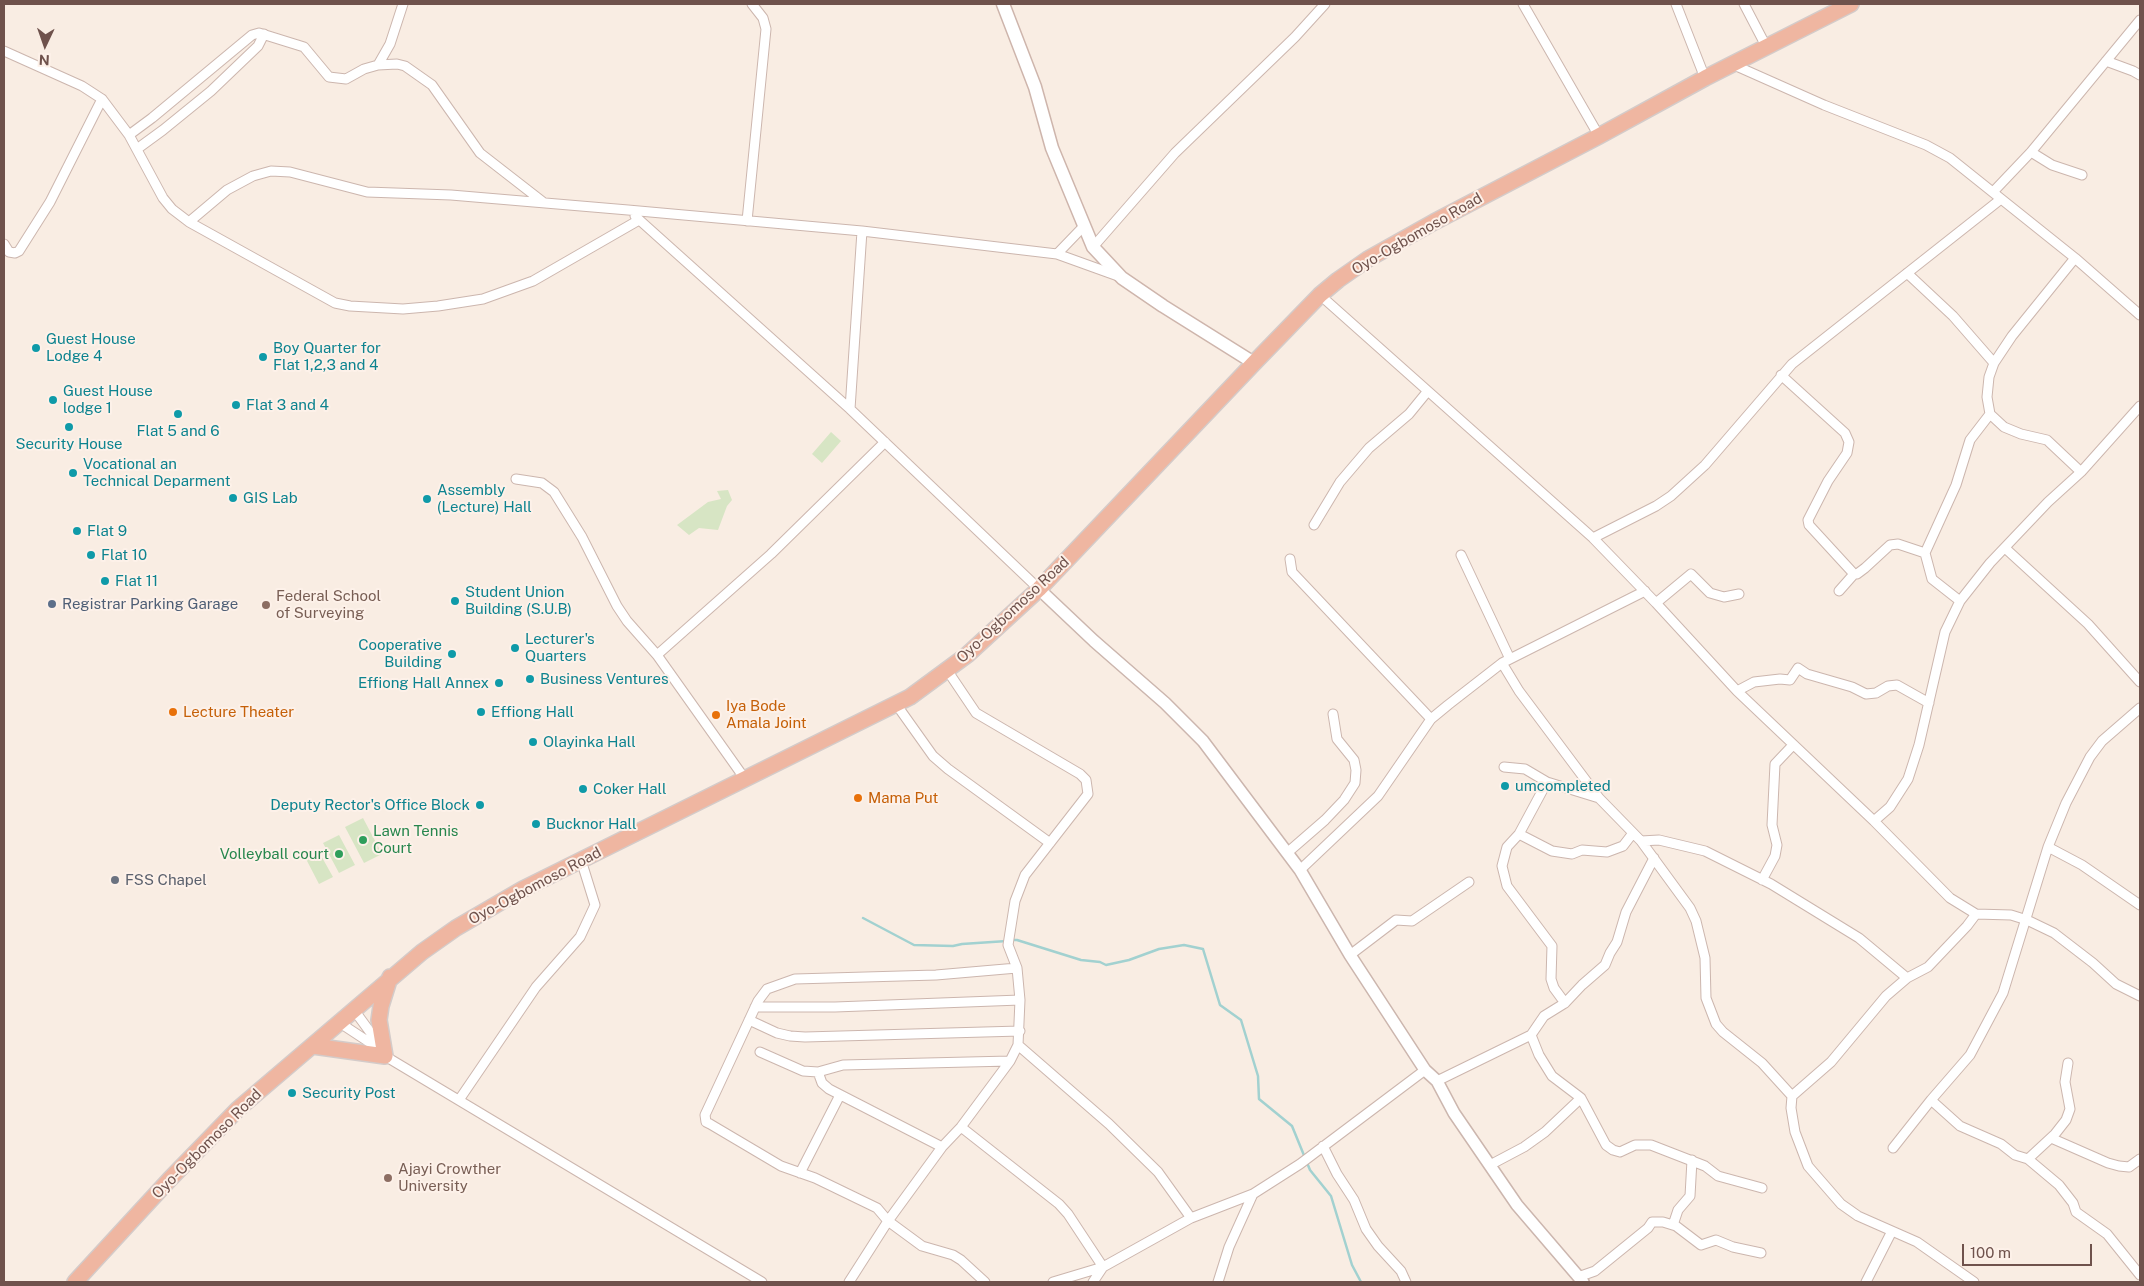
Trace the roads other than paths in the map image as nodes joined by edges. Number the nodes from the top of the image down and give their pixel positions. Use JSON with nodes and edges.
{"nodes":[{"id":1,"x":403,"y":4,"type":"edge"},
{"id":2,"x":752,"y":4,"type":"edge"},
{"id":3,"x":1003,"y":4,"type":"edge"},
{"id":4,"x":1325,"y":4,"type":"edge"},
{"id":5,"x":1523,"y":4,"type":"edge"},
{"id":6,"x":1676,"y":4,"type":"edge"},
{"id":7,"x":1744,"y":4,"type":"edge"},
{"id":8,"x":1851,"y":4,"type":"edge"},
{"id":9,"x":2140,"y":20,"type":"edge"},
{"id":10,"x":264,"y":34,"type":"junction"},
{"id":11,"x":390,"y":44,"type":"junction"},
{"id":12,"x":1767,"y":48,"type":"junction"},
{"id":13,"x":4,"y":51,"type":"edge"},
{"id":14,"x":2106,"y":62,"type":"junction"},
{"id":15,"x":397,"y":64,"type":"junction"},
{"id":16,"x":378,"y":65,"type":"junction"},
{"id":17,"x":1734,"y":65,"type":"junction"},
{"id":18,"x":2140,"y":75,"type":"edge"},
{"id":19,"x":1705,"y":78,"type":"junction"},
{"id":20,"x":102,"y":99,"type":"junction"},
{"id":21,"x":129,"y":135,"type":"junction"},
{"id":22,"x":1599,"y":136,"type":"junction"},
{"id":23,"x":137,"y":149,"type":"junction"},
{"id":24,"x":2031,"y":152,"type":"junction"},
{"id":25,"x":2082,"y":175,"type":"dead end"},
{"id":26,"x":1993,"y":192,"type":"junction"},
{"id":27,"x":2001,"y":198,"type":"junction"},
{"id":28,"x":544,"y":202,"type":"junction"},
{"id":29,"x":628,"y":210,"type":"junction"},
{"id":30,"x":639,"y":220,"type":"junction"},
{"id":31,"x":747,"y":221,"type":"junction"},
{"id":32,"x":189,"y":222,"type":"junction"},
{"id":33,"x":1083,"y":227,"type":"junction"},
{"id":34,"x":862,"y":231,"type":"junction"},
{"id":35,"x":4,"y":244,"type":"edge"},
{"id":36,"x":1092,"y":247,"type":"junction"},
{"id":37,"x":1057,"y":254,"type":"junction"},
{"id":38,"x":2075,"y":258,"type":"junction"},
{"id":39,"x":1907,"y":273,"type":"junction"},
{"id":40,"x":1122,"y":278,"type":"junction"},
{"id":41,"x":1320,"y":295,"type":"junction"},
{"id":42,"x":2140,"y":315,"type":"edge"},
{"id":43,"x":1254,"y":363,"type":"junction"},
{"id":44,"x":1994,"y":363,"type":"junction"},
{"id":45,"x":1781,"y":375,"type":"junction"},
{"id":46,"x":1427,"y":392,"type":"junction"},
{"id":47,"x":2140,"y":406,"type":"edge"},
{"id":48,"x":850,"y":408,"type":"junction"},
{"id":49,"x":1990,"y":414,"type":"junction"},
{"id":50,"x":884,"y":442,"type":"junction"},
{"id":51,"x":2081,"y":472,"type":"junction"},
{"id":52,"x":516,"y":479,"type":"dead end"},
{"id":53,"x":1314,"y":525,"type":"dead end"},
{"id":54,"x":1592,"y":538,"type":"junction"},
{"id":55,"x":2005,"y":548,"type":"junction"},
{"id":56,"x":1925,"y":553,"type":"junction"},
{"id":57,"x":1461,"y":555,"type":"dead end"},
{"id":58,"x":1290,"y":559,"type":"dead end"},
{"id":59,"x":1854,"y":574,"type":"junction"},
{"id":60,"x":1039,"y":589,"type":"junction"},
{"id":61,"x":1645,"y":591,"type":"junction"},
{"id":62,"x":1839,"y":591,"type":"dead end"},
{"id":63,"x":1739,"y":594,"type":"dead end"},
{"id":64,"x":1960,"y":601,"type":"junction"},
{"id":65,"x":1656,"y":603,"type":"junction"},
{"id":66,"x":657,"y":655,"type":"junction"},
{"id":67,"x":1506,"y":661,"type":"junction"},
{"id":68,"x":947,"y":670,"type":"junction"},
{"id":69,"x":2140,"y":682,"type":"edge"},
{"id":70,"x":1737,"y":691,"type":"junction"},
{"id":71,"x":1929,"y":703,"type":"junction"},
{"id":72,"x":896,"y":704,"type":"junction"},
{"id":73,"x":2140,"y":708,"type":"edge"},
{"id":74,"x":1333,"y":714,"type":"dead end"},
{"id":75,"x":1431,"y":719,"type":"junction"},
{"id":76,"x":1793,"y":745,"type":"junction"},
{"id":77,"x":1504,"y":767,"type":"dead end"},
{"id":78,"x":745,"y":779,"type":"junction"},
{"id":79,"x":1547,"y":782,"type":"junction"},
{"id":80,"x":1599,"y":798,"type":"junction"},
{"id":81,"x":1874,"y":821,"type":"junction"},
{"id":82,"x":1633,"y":833,"type":"junction"},
{"id":83,"x":1519,"y":834,"type":"junction"},
{"id":84,"x":1641,"y":841,"type":"junction"},
{"id":85,"x":1050,"y":843,"type":"junction"},
{"id":86,"x":2048,"y":847,"type":"junction"},
{"id":87,"x":1287,"y":853,"type":"junction"},
{"id":88,"x":1654,"y":858,"type":"junction"},
{"id":89,"x":581,"y":860,"type":"junction"},
{"id":90,"x":1300,"y":870,"type":"junction"},
{"id":91,"x":1762,"y":880,"type":"junction"},
{"id":92,"x":1469,"y":882,"type":"dead end"},
{"id":93,"x":2140,"y":905,"type":"edge"},
{"id":94,"x":1976,"y":914,"type":"junction"},
{"id":95,"x":2026,"y":920,"type":"junction"},
{"id":96,"x":1350,"y":955,"type":"junction"},
{"id":97,"x":1017,"y":968,"type":"junction"},
{"id":98,"x":390,"y":978,"type":"junction"},
{"id":99,"x":1908,"y":978,"type":"junction"},
{"id":100,"x":2140,"y":996,"type":"edge"},
{"id":101,"x":1020,"y":1000,"type":"junction"},
{"id":102,"x":1565,"y":1003,"type":"junction"},
{"id":103,"x":755,"y":1006,"type":"junction"},
{"id":104,"x":354,"y":1010,"type":"junction"},
{"id":105,"x":749,"y":1020,"type":"junction"},
{"id":106,"x":340,"y":1022,"type":"junction"},
{"id":107,"x":1020,"y":1031,"type":"junction"},
{"id":108,"x":1531,"y":1035,"type":"junction"},
{"id":109,"x":1018,"y":1044,"type":"junction"},
{"id":110,"x":313,"y":1046,"type":"junction"},
{"id":111,"x":380,"y":1051,"type":"junction"},
{"id":112,"x":760,"y":1052,"type":"dead end"},
{"id":113,"x":1010,"y":1061,"type":"junction"},
{"id":114,"x":2068,"y":1063,"type":"dead end"},
{"id":115,"x":1425,"y":1070,"type":"junction"},
{"id":116,"x":818,"y":1072,"type":"junction"},
{"id":117,"x":1437,"y":1081,"type":"junction"},
{"id":118,"x":840,"y":1095,"type":"junction"},
{"id":119,"x":1792,"y":1096,"type":"junction"},
{"id":120,"x":1582,"y":1098,"type":"junction"},
{"id":121,"x":459,"y":1100,"type":"junction"},
{"id":122,"x":1931,"y":1100,"type":"junction"},
{"id":123,"x":961,"y":1127,"type":"junction"},
{"id":124,"x":2051,"y":1138,"type":"junction"},
{"id":125,"x":1323,"y":1146,"type":"junction"},
{"id":126,"x":942,"y":1147,"type":"junction"},
{"id":127,"x":1893,"y":1148,"type":"dead end"},
{"id":128,"x":2028,"y":1159,"type":"junction"},
{"id":129,"x":2140,"y":1159,"type":"edge"},
{"id":130,"x":1692,"y":1160,"type":"junction"},
{"id":131,"x":1490,"y":1165,"type":"junction"},
{"id":132,"x":800,"y":1173,"type":"junction"},
{"id":133,"x":1762,"y":1188,"type":"dead end"},
{"id":134,"x":1253,"y":1194,"type":"junction"},
{"id":135,"x":1191,"y":1218,"type":"junction"},
{"id":136,"x":888,"y":1221,"type":"junction"},
{"id":137,"x":1673,"y":1225,"type":"junction"},
{"id":138,"x":1892,"y":1232,"type":"junction"},
{"id":139,"x":1761,"y":1253,"type":"dead end"},
{"id":140,"x":1103,"y":1267,"type":"junction"},
{"id":141,"x":2140,"y":1275,"type":"edge"},
{"id":142,"x":1580,"y":1280,"type":"edge"},
{"id":143,"x":75,"y":1282,"type":"edge"},
{"id":144,"x":762,"y":1282,"type":"edge"},
{"id":145,"x":848,"y":1282,"type":"edge"},
{"id":146,"x":985,"y":1282,"type":"edge"},
{"id":147,"x":1053,"y":1282,"type":"edge"},
{"id":148,"x":1093,"y":1282,"type":"edge"},
{"id":149,"x":1218,"y":1282,"type":"edge"},
{"id":150,"x":1406,"y":1282,"type":"edge"},
{"id":151,"x":1866,"y":1282,"type":"edge"},
{"id":152,"x":1974,"y":1282,"type":"edge"}],
"edges":[{"from":1,"to":11,"type":"street"},
{"from":2,"to":31,"type":"street"},
{"from":3,"to":33,"type":"main road"},
{"from":4,"to":36,"type":"street"},
{"from":5,"to":22,"type":"street"},
{"from":6,"to":19,"type":"street"},
{"from":7,"to":12,"type":"street"},
{"from":8,"to":12,"type":"highway","name":"Oyo-Ogbomoso Road"},
{"from":9,"to":14,"type":"street"},
{"from":10,"to":16,"type":"street"},
{"from":10,"to":21,"type":"street"},
{"from":10,"to":23,"type":"street"},
{"from":11,"to":15,"type":"street"},
{"from":11,"to":16,"type":"street"},
{"from":12,"to":17,"type":"highway","name":"Oyo-Ogbomoso Road"},
{"from":13,"to":20,"type":"street"},
{"from":14,"to":18,"type":"street"},
{"from":14,"to":24,"type":"street"},
{"from":15,"to":16,"type":"street"},
{"from":15,"to":28,"type":"street"},
{"from":17,"to":19,"type":"highway","name":"Oyo-Ogbomoso Road"},
{"from":17,"to":26,"type":"street"},
{"from":19,"to":22,"type":"highway","name":"Oyo-Ogbomoso Road"},
{"from":20,"to":21,"type":"street"},
{"from":20,"to":35,"type":"street"},
{"from":21,"to":23,"type":"street"},
{"from":22,"to":41,"type":"highway","name":"Oyo-Ogbomoso Road"},
{"from":23,"to":32,"type":"street"},
{"from":24,"to":25,"type":"street"},
{"from":24,"to":26,"type":"street"},
{"from":26,"to":27,"type":"street"},
{"from":27,"to":38,"type":"street"},
{"from":27,"to":39,"type":"street"},
{"from":28,"to":29,"type":"street"},
{"from":28,"to":32,"type":"street"},
{"from":29,"to":30,"type":"street"},
{"from":29,"to":31,"type":"street"},
{"from":30,"to":32,"type":"street"},
{"from":30,"to":48,"type":"street"},
{"from":31,"to":34,"type":"street"},
{"from":33,"to":36,"type":"main road"},
{"from":33,"to":37,"type":"street"},
{"from":34,"to":37,"type":"street"},
{"from":34,"to":48,"type":"street"},
{"from":36,"to":40,"type":"main road"},
{"from":37,"to":40,"type":"street"},
{"from":38,"to":42,"type":"street"},
{"from":38,"to":44,"type":"street"},
{"from":39,"to":44,"type":"street"},
{"from":39,"to":45,"type":"street"},
{"from":40,"to":43,"type":"main road"},
{"from":41,"to":43,"type":"highway","name":"Oyo-Ogbomoso Road"},
{"from":41,"to":46,"type":"street"},
{"from":43,"to":60,"type":"highway","name":"Oyo-Ogbomoso Road"},
{"from":44,"to":49,"type":"street"},
{"from":45,"to":54,"type":"street"},
{"from":45,"to":59,"type":"street"},
{"from":46,"to":53,"type":"street"},
{"from":46,"to":54,"type":"street"},
{"from":47,"to":51,"type":"street"},
{"from":48,"to":50,"type":"street"},
{"from":49,"to":51,"type":"street"},
{"from":49,"to":56,"type":"street"},
{"from":50,"to":60,"type":"street"},
{"from":50,"to":66,"type":"street"},
{"from":51,"to":55,"type":"street"},
{"from":52,"to":66,"type":"street"},
{"from":54,"to":61,"type":"street"},
{"from":55,"to":64,"type":"street"},
{"from":55,"to":69,"type":"street"},
{"from":56,"to":59,"type":"street"},
{"from":56,"to":64,"type":"street"},
{"from":57,"to":67,"type":"street"},
{"from":58,"to":75,"type":"street"},
{"from":59,"to":62,"type":"street"},
{"from":60,"to":68,"type":"highway","name":"Oyo-Ogbomoso Road"},
{"from":60,"to":87,"type":"street"},
{"from":61,"to":65,"type":"street"},
{"from":61,"to":67,"type":"street"},
{"from":63,"to":65,"type":"street"},
{"from":64,"to":71,"type":"street"},
{"from":65,"to":70,"type":"street"},
{"from":66,"to":78,"type":"street"},
{"from":67,"to":75,"type":"street"},
{"from":67,"to":80,"type":"street"},
{"from":68,"to":72,"type":"highway","name":"Oyo-Ogbomoso Road"},
{"from":68,"to":85,"type":"street"},
{"from":70,"to":71,"type":"street"},
{"from":70,"to":76,"type":"street"},
{"from":71,"to":81,"type":"street"},
{"from":72,"to":78,"type":"highway","name":"Oyo-Ogbomoso Road"},
{"from":72,"to":85,"type":"street"},
{"from":73,"to":86,"type":"street"},
{"from":74,"to":87,"type":"street"},
{"from":75,"to":90,"type":"street"},
{"from":76,"to":81,"type":"street"},
{"from":76,"to":91,"type":"street"},
{"from":77,"to":79,"type":"street"},
{"from":78,"to":89,"type":"highway","name":"Oyo-Ogbomoso Road"},
{"from":79,"to":80,"type":"street"},
{"from":79,"to":83,"type":"street"},
{"from":80,"to":82,"type":"street"},
{"from":81,"to":94,"type":"street"},
{"from":82,"to":83,"type":"street"},
{"from":82,"to":84,"type":"street"},
{"from":83,"to":102,"type":"street"},
{"from":84,"to":88,"type":"street"},
{"from":84,"to":91,"type":"street"},
{"from":85,"to":97,"type":"street"},
{"from":86,"to":93,"type":"street"},
{"from":86,"to":95,"type":"street"},
{"from":87,"to":90,"type":"street"},
{"from":88,"to":102,"type":"street"},
{"from":88,"to":119,"type":"street"},
{"from":89,"to":98,"type":"highway","name":"Oyo-Ogbomoso Road"},
{"from":89,"to":121,"type":"street"},
{"from":90,"to":96,"type":"street"},
{"from":91,"to":99,"type":"street"},
{"from":92,"to":96,"type":"street"},
{"from":94,"to":95,"type":"street"},
{"from":94,"to":99,"type":"street"},
{"from":95,"to":100,"type":"street"},
{"from":95,"to":122,"type":"street"},
{"from":96,"to":115,"type":"street"},
{"from":97,"to":101,"type":"street"},
{"from":97,"to":103,"type":"street"},
{"from":98,"to":104,"type":"highway","name":"Oyo-Ogbomoso Road"},
{"from":98,"to":111,"type":"highway"},
{"from":99,"to":119,"type":"street"},
{"from":101,"to":103,"type":"street"},
{"from":101,"to":107,"type":"street"},
{"from":102,"to":108,"type":"street"},
{"from":103,"to":105,"type":"street"},
{"from":104,"to":106,"type":"highway","name":"Oyo-Ogbomoso Road"},
{"from":104,"to":111,"type":"street"},
{"from":105,"to":107,"type":"street"},
{"from":105,"to":132,"type":"street"},
{"from":106,"to":110,"type":"highway","name":"Oyo-Ogbomoso Road"},
{"from":106,"to":111,"type":"street"},
{"from":107,"to":109,"type":"street"},
{"from":108,"to":117,"type":"street"},
{"from":108,"to":120,"type":"street"},
{"from":109,"to":113,"type":"street"},
{"from":109,"to":135,"type":"street"},
{"from":110,"to":111,"type":"highway"},
{"from":110,"to":143,"type":"highway","name":"Oyo-Ogbomoso Road"},
{"from":111,"to":121,"type":"street"},
{"from":112,"to":116,"type":"street"},
{"from":113,"to":116,"type":"street"},
{"from":113,"to":123,"type":"street"},
{"from":114,"to":124,"type":"street"},
{"from":115,"to":117,"type":"street"},
{"from":115,"to":125,"type":"street"},
{"from":116,"to":118,"type":"street"},
{"from":117,"to":131,"type":"street"},
{"from":118,"to":126,"type":"street"},
{"from":118,"to":132,"type":"street"},
{"from":119,"to":138,"type":"street"},
{"from":120,"to":130,"type":"street"},
{"from":120,"to":131,"type":"street"},
{"from":121,"to":144,"type":"street"},
{"from":122,"to":127,"type":"street"},
{"from":122,"to":128,"type":"street"},
{"from":123,"to":126,"type":"street"},
{"from":123,"to":140,"type":"street"},
{"from":124,"to":128,"type":"street"},
{"from":124,"to":129,"type":"street"},
{"from":125,"to":134,"type":"street"},
{"from":125,"to":150,"type":"street"},
{"from":126,"to":136,"type":"street"},
{"from":128,"to":141,"type":"street"},
{"from":130,"to":133,"type":"street"},
{"from":130,"to":137,"type":"street"},
{"from":131,"to":142,"type":"street"},
{"from":132,"to":136,"type":"street"},
{"from":134,"to":135,"type":"street"},
{"from":134,"to":149,"type":"street"},
{"from":135,"to":140,"type":"street"},
{"from":136,"to":145,"type":"street"},
{"from":136,"to":146,"type":"street"},
{"from":137,"to":139,"type":"street"},
{"from":137,"to":142,"type":"street"},
{"from":138,"to":151,"type":"street"},
{"from":138,"to":152,"type":"street"},
{"from":140,"to":147,"type":"street"},
{"from":140,"to":148,"type":"street"}]}
